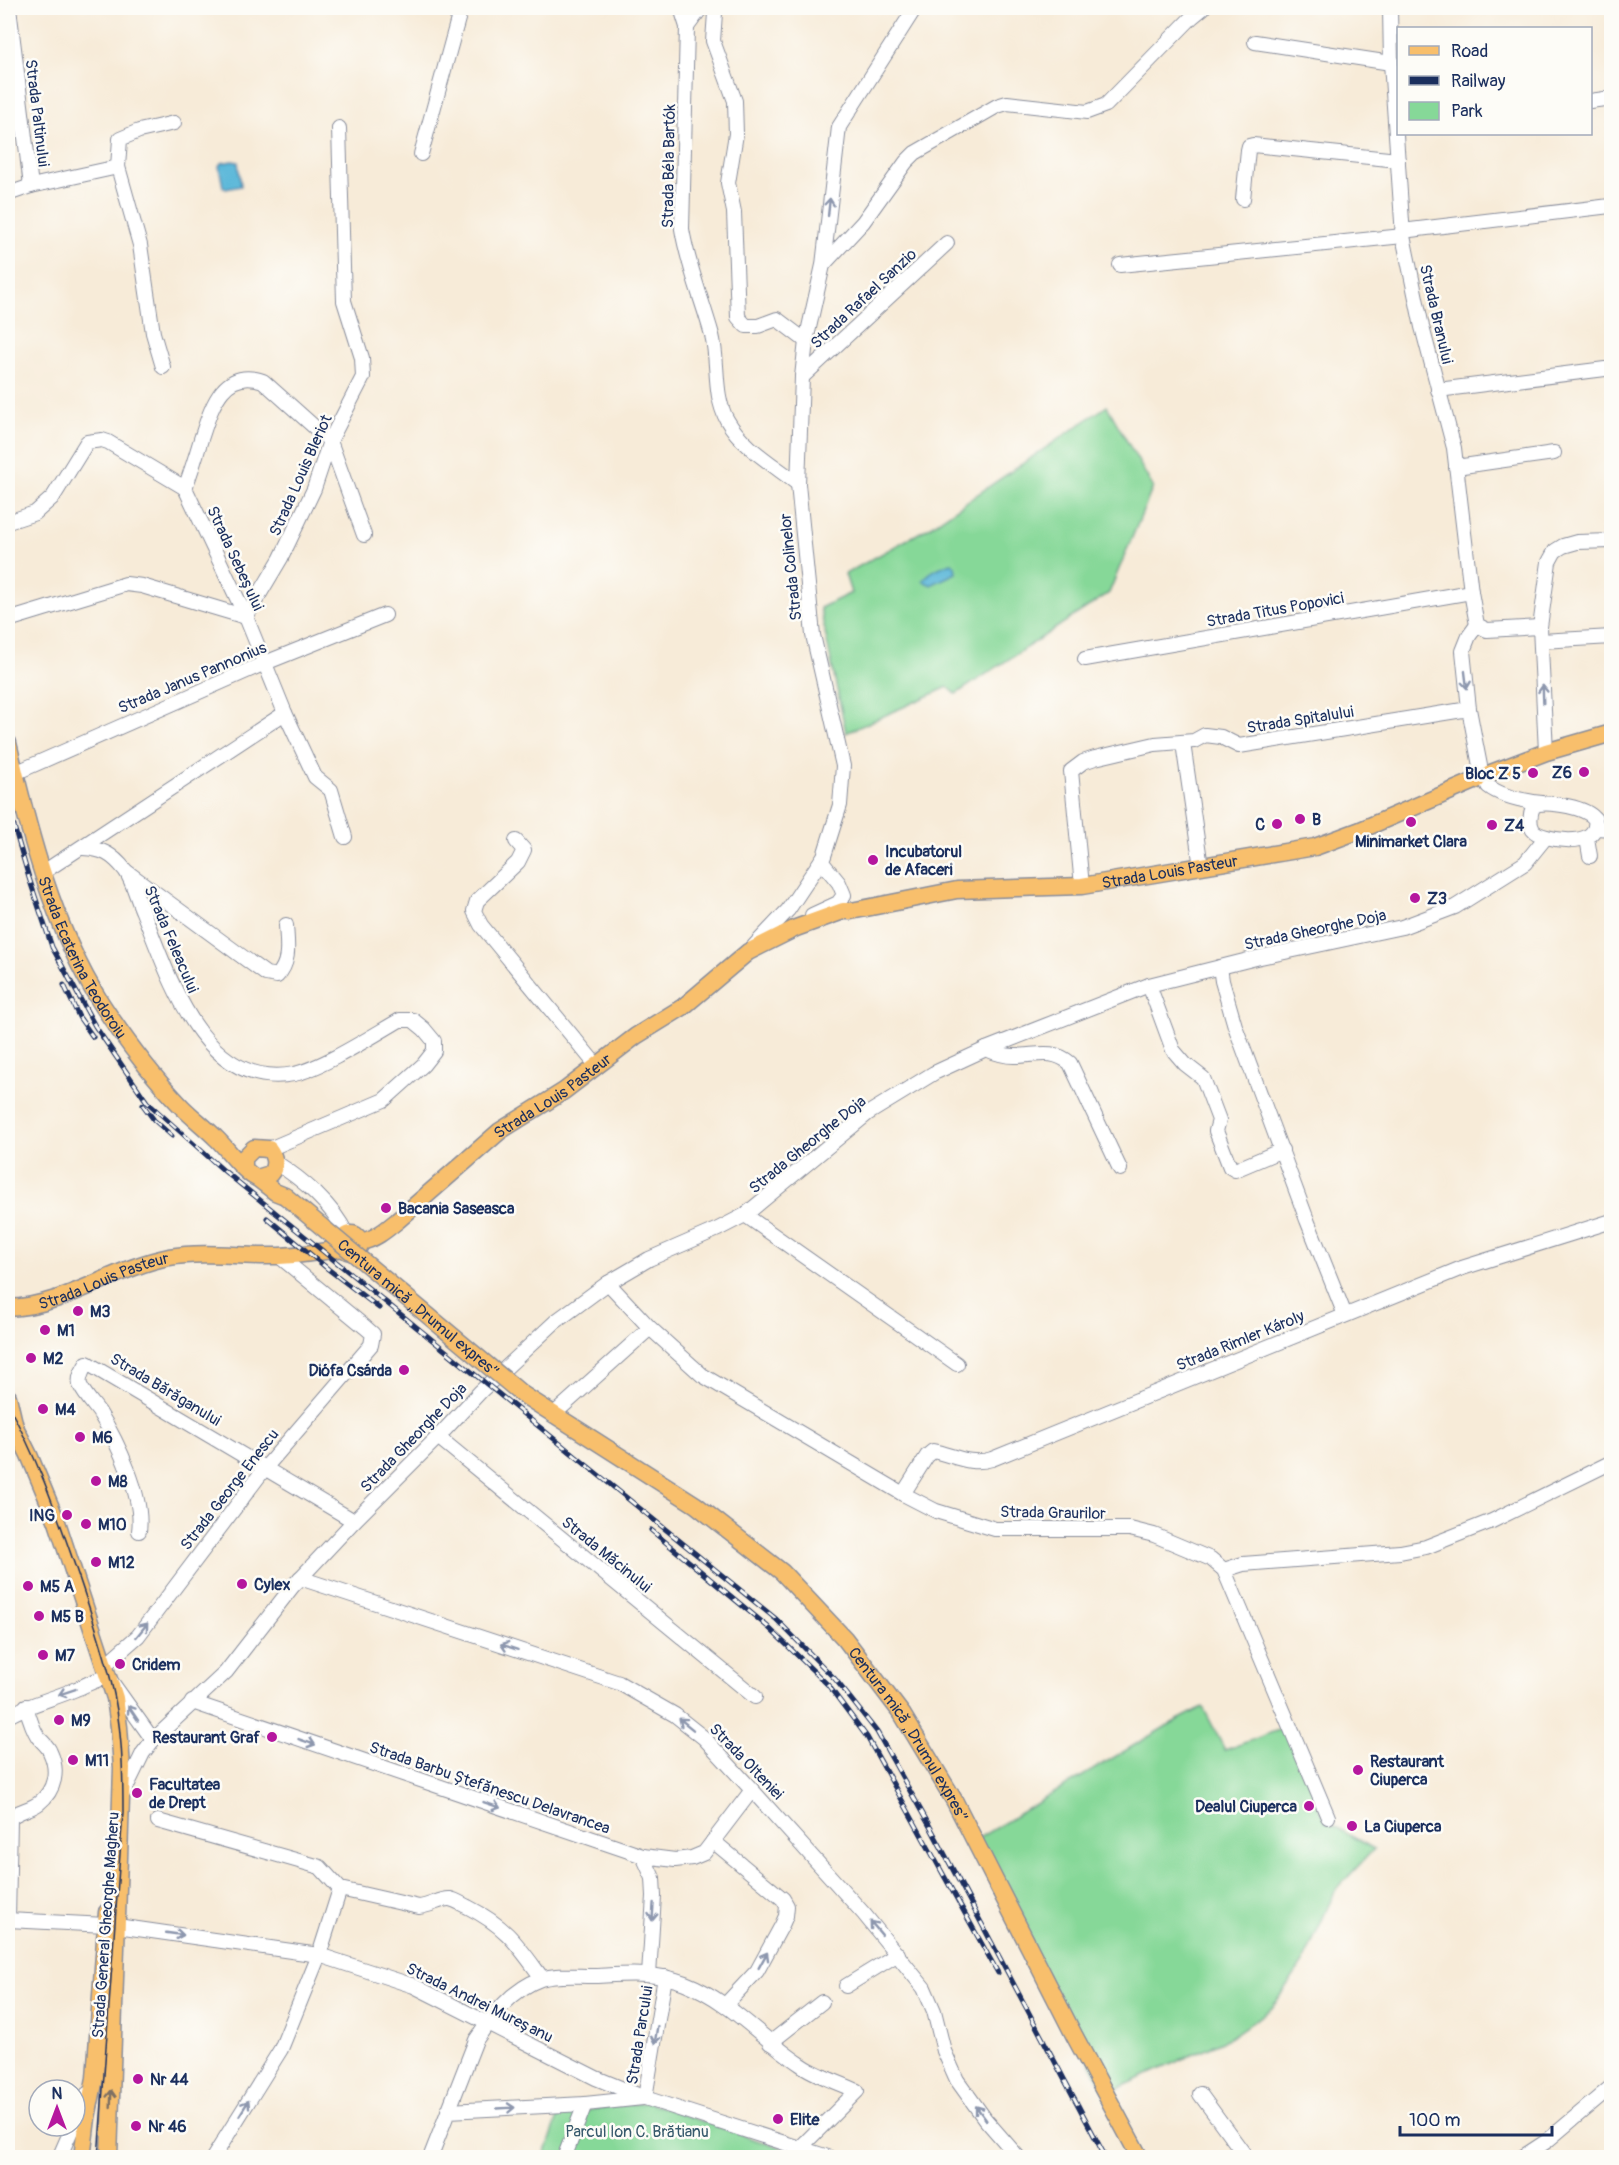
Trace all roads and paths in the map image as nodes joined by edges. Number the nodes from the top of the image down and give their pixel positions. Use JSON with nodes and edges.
{"nodes":[{"id":1,"x":9,"y":8,"type":"edge"},
{"id":2,"x":475,"y":8,"type":"edge"},
{"id":3,"x":681,"y":8,"type":"edge"},
{"id":4,"x":701,"y":8,"type":"edge"},
{"id":5,"x":915,"y":8,"type":"edge"},
{"id":6,"x":1203,"y":8,"type":"edge"},
{"id":7,"x":1390,"y":8,"type":"edge"},
{"id":8,"x":460,"y":10,"type":"edge"},
{"id":9,"x":1188,"y":12,"type":"edge"},
{"id":10,"x":715,"y":13,"type":"dead end"},
{"id":11,"x":687,"y":27,"type":"junction"},
{"id":12,"x":1255,"y":42,"type":"dead end"},
{"id":13,"x":1391,"y":63,"type":"junction"},
{"id":14,"x":1611,"y":98,"type":"edge"},
{"id":15,"x":1592,"y":101,"type":"edge"},
{"id":16,"x":174,"y":123,"type":"dead end"},
{"id":17,"x":339,"y":128,"type":"dead end"},
{"id":18,"x":1397,"y":133,"type":"edge"},
{"id":19,"x":1397,"y":135,"type":"edge"},
{"id":20,"x":420,"y":154,"type":"dead end"},
{"id":21,"x":1398,"y":160,"type":"junction"},
{"id":22,"x":118,"y":167,"type":"junction"},
{"id":23,"x":31,"y":186,"type":"junction"},
{"id":24,"x":8,"y":194,"type":"edge"},
{"id":25,"x":1243,"y":199,"type":"dead end"},
{"id":26,"x":1610,"y":206,"type":"edge"},
{"id":27,"x":1403,"y":233,"type":"junction"},
{"id":28,"x":947,"y":243,"type":"dead end"},
{"id":29,"x":823,"y":265,"type":"junction"},
{"id":30,"x":1120,"y":265,"type":"dead end"},
{"id":31,"x":806,"y":341,"type":"junction"},
{"id":32,"x":164,"y":367,"type":"dead end"},
{"id":33,"x":1605,"y":369,"type":"dead end"},
{"id":34,"x":802,"y":377,"type":"junction"},
{"id":35,"x":1438,"y":390,"type":"junction"},
{"id":36,"x":330,"y":441,"type":"junction"},
{"id":37,"x":1554,"y":453,"type":"dead end"},
{"id":38,"x":1456,"y":466,"type":"junction"},
{"id":39,"x":798,"y":484,"type":"junction"},
{"id":40,"x":185,"y":488,"type":"junction"},
{"id":41,"x":8,"y":522,"type":"edge"},
{"id":42,"x":364,"y":535,"type":"dead end"},
{"id":43,"x":1611,"y":541,"type":"edge"},
{"id":44,"x":1471,"y":592,"type":"junction"},
{"id":45,"x":385,"y":615,"type":"dead end"},
{"id":46,"x":246,"y":617,"type":"junction"},
{"id":47,"x":8,"y":620,"type":"edge"},
{"id":48,"x":1477,"y":626,"type":"junction"},
{"id":49,"x":1541,"y":634,"type":"junction"},
{"id":50,"x":1611,"y":637,"type":"edge"},
{"id":51,"x":1086,"y":659,"type":"dead end"},
{"id":52,"x":265,"y":663,"type":"junction"},
{"id":53,"x":1469,"y":709,"type":"junction"},
{"id":54,"x":285,"y":713,"type":"junction"},
{"id":55,"x":1611,"y":733,"type":"edge"},
{"id":56,"x":8,"y":743,"type":"edge"},
{"id":57,"x":1184,"y":744,"type":"junction"},
{"id":58,"x":1546,"y":752,"type":"junction"},
{"id":59,"x":15,"y":773,"type":"junction"},
{"id":60,"x":1484,"y":778,"type":"junction"},
{"id":61,"x":1521,"y":800,"type":"junction"},
{"id":62,"x":1543,"y":803,"type":"junction"},
{"id":63,"x":1531,"y":814,"type":"junction"},
{"id":64,"x":1611,"y":829,"type":"edge"},
{"id":65,"x":1591,"y":833,"type":"junction"},
{"id":66,"x":345,"y":837,"type":"dead end"},
{"id":67,"x":1539,"y":838,"type":"junction"},
{"id":68,"x":516,"y":841,"type":"dead end"},
{"id":69,"x":83,"y":848,"type":"junction"},
{"id":70,"x":1590,"y":856,"type":"dead end"},
{"id":71,"x":821,"y":861,"type":"junction"},
{"id":72,"x":1201,"y":867,"type":"junction"},
{"id":73,"x":126,"y":872,"type":"junction"},
{"id":74,"x":42,"y":873,"type":"junction"},
{"id":75,"x":1082,"y":886,"type":"junction"},
{"id":76,"x":851,"y":911,"type":"junction"},
{"id":77,"x":792,"y":920,"type":"junction"},
{"id":78,"x":286,"y":925,"type":"dead end"},
{"id":79,"x":748,"y":952,"type":"junction"},
{"id":80,"x":1220,"y":967,"type":"junction"},
{"id":81,"x":1149,"y":985,"type":"junction"},
{"id":82,"x":986,"y":1049,"type":"junction"},
{"id":83,"x":597,"y":1066,"type":"junction"},
{"id":84,"x":216,"y":1138,"type":"junction"},
{"id":85,"x":249,"y":1150,"type":"junction"},
{"id":86,"x":1282,"y":1150,"type":"junction"},
{"id":87,"x":244,"y":1167,"type":"junction"},
{"id":88,"x":269,"y":1167,"type":"junction"},
{"id":89,"x":1120,"y":1169,"type":"dead end"},
{"id":90,"x":745,"y":1215,"type":"junction"},
{"id":91,"x":1611,"y":1221,"type":"edge"},
{"id":92,"x":350,"y":1242,"type":"junction"},
{"id":93,"x":279,"y":1256,"type":"junction"},
{"id":94,"x":608,"y":1283,"type":"junction"},
{"id":95,"x":15,"y":1308,"type":"edge"},
{"id":96,"x":1345,"y":1316,"type":"junction"},
{"id":97,"x":8,"y":1317,"type":"edge"},
{"id":98,"x":650,"y":1328,"type":"junction"},
{"id":99,"x":957,"y":1364,"type":"dead end"},
{"id":100,"x":8,"y":1397,"type":"edge"},
{"id":101,"x":553,"y":1415,"type":"junction"},
{"id":102,"x":11,"y":1423,"type":"edge"},
{"id":103,"x":438,"y":1437,"type":"junction"},
{"id":104,"x":1611,"y":1462,"type":"edge"},
{"id":105,"x":265,"y":1468,"type":"junction"},
{"id":106,"x":903,"y":1494,"type":"junction"},
{"id":107,"x":354,"y":1521,"type":"junction"},
{"id":108,"x":139,"y":1531,"type":"dead end"},
{"id":109,"x":1224,"y":1570,"type":"junction"},
{"id":110,"x":300,"y":1578,"type":"junction"},
{"id":111,"x":108,"y":1681,"type":"junction"},
{"id":112,"x":755,"y":1697,"type":"dead end"},
{"id":113,"x":192,"y":1702,"type":"junction"},
{"id":114,"x":26,"y":1706,"type":"junction"},
{"id":115,"x":8,"y":1716,"type":"edge"},
{"id":116,"x":153,"y":1740,"type":"junction"},
{"id":117,"x":753,"y":1790,"type":"junction"},
{"id":118,"x":120,"y":1799,"type":"junction"},
{"id":119,"x":1328,"y":1817,"type":"dead end"},
{"id":120,"x":158,"y":1821,"type":"dead end"},
{"id":121,"x":713,"y":1841,"type":"junction"},
{"id":122,"x":643,"y":1856,"type":"junction"},
{"id":123,"x":340,"y":1889,"type":"junction"},
{"id":124,"x":112,"y":1926,"type":"junction"},
{"id":125,"x":898,"y":1954,"type":"junction"},
{"id":126,"x":319,"y":1955,"type":"junction"},
{"id":127,"x":649,"y":1975,"type":"junction"},
{"id":128,"x":665,"y":1977,"type":"junction"},
{"id":129,"x":542,"y":1978,"type":"junction"},
{"id":130,"x":846,"y":1986,"type":"dead end"},
{"id":131,"x":822,"y":2002,"type":"dead end"},
{"id":132,"x":725,"y":2005,"type":"junction"},
{"id":133,"x":487,"y":2023,"type":"junction"},
{"id":134,"x":771,"y":2043,"type":"junction"},
{"id":135,"x":94,"y":2078,"type":"junction"},
{"id":136,"x":1611,"y":2086,"type":"edge"},
{"id":137,"x":87,"y":2094,"type":"edge"},
{"id":138,"x":1200,"y":2094,"type":"dead end"},
{"id":139,"x":645,"y":2098,"type":"junction"},
{"id":140,"x":585,"y":2104,"type":"junction"},
{"id":141,"x":448,"y":2111,"type":"junction"},
{"id":142,"x":68,"y":2138,"type":"edge"},
{"id":143,"x":801,"y":2147,"type":"junction"},
{"id":144,"x":59,"y":2157,"type":"edge"},
{"id":145,"x":82,"y":2157,"type":"edge"},
{"id":146,"x":109,"y":2157,"type":"edge"},
{"id":147,"x":213,"y":2157,"type":"edge"},
{"id":148,"x":430,"y":2157,"type":"edge"},
{"id":149,"x":564,"y":2157,"type":"edge"},
{"id":150,"x":831,"y":2157,"type":"edge"},
{"id":151,"x":1019,"y":2157,"type":"edge"},
{"id":152,"x":1140,"y":2157,"type":"edge"},
{"id":153,"x":1247,"y":2157,"type":"edge"},
{"id":154,"x":1521,"y":2157,"type":"edge"}],
"edges":[{"from":1,"to":23,"type":"street","name":"Strada Paltinului"},
{"from":2,"to":8,"type":"street"},
{"from":3,"to":11,"type":"street","name":"Strada Béla Bartók"},
{"from":4,"to":11,"type":"street"},
{"from":29,"to":5,"type":"street","name":"Strada Colinelor","one_way":true},
{"from":6,"to":9,"type":"street"},
{"from":7,"to":13,"type":"street","name":"Strada Branului"},
{"from":8,"to":20,"type":"street"},
{"from":9,"to":29,"type":"street"},
{"from":10,"to":31,"type":"street"},
{"from":11,"to":39,"type":"street","name":"Strada Béla Bartók"},
{"from":12,"to":13,"type":"street"},
{"from":13,"to":18,"type":"street","name":"Strada Branului"},
{"from":14,"to":15,"type":"street"},
{"from":16,"to":22,"type":"street"},
{"from":17,"to":36,"type":"street","name":"Strada Louis Bleriot"},
{"from":19,"to":21,"type":"street","name":"Strada Branului"},
{"from":21,"to":25,"type":"street"},
{"from":21,"to":27,"type":"street","name":"Strada Branului"},
{"from":22,"to":23,"type":"street"},
{"from":22,"to":32,"type":"street"},
{"from":23,"to":24,"type":"street"},
{"from":26,"to":27,"type":"street"},
{"from":27,"to":30,"type":"street"},
{"from":27,"to":35,"type":"street","name":"Strada Branului"},
{"from":28,"to":34,"type":"street","name":"Strada Rafael Sanzio"},
{"from":29,"to":31,"type":"street","name":"Strada Colinelor"},
{"from":31,"to":34,"type":"street","name":"Strada Colinelor"},
{"from":33,"to":35,"type":"street"},
{"from":34,"to":39,"type":"street","name":"Strada Colinelor"},
{"from":35,"to":38,"type":"street","name":"Strada Branului"},
{"from":36,"to":40,"type":"street"},
{"from":36,"to":42,"type":"street"},
{"from":36,"to":46,"type":"street","name":"Strada Louis Bleriot"},
{"from":37,"to":38,"type":"street"},
{"from":38,"to":44,"type":"street","name":"Strada Branului"},
{"from":39,"to":71,"type":"street","name":"Strada Colinelor"},
{"from":40,"to":41,"type":"street"},
{"from":40,"to":46,"type":"street","name":"Strada Sebeșului"},
{"from":43,"to":49,"type":"street"},
{"from":44,"to":48,"type":"street","name":"Strada Branului"},
{"from":44,"to":51,"type":"street","name":"Strada Titus Popovici"},
{"from":45,"to":52,"type":"street","name":"Strada Janus Pannonius"},
{"from":46,"to":47,"type":"street"},
{"from":46,"to":52,"type":"street","name":"Strada Sebeșului"},
{"from":48,"to":49,"type":"street"},
{"from":48,"to":53,"type":"street","one_way":true},
{"from":49,"to":50,"type":"street"},
{"from":58,"to":49,"type":"street","one_way":true},
{"from":52,"to":54,"type":"street","name":"Strada Sebeșului"},
{"from":52,"to":59,"type":"street","name":"Strada Janus Pannonius"},
{"from":53,"to":57,"type":"street","name":"Strada Spitalului"},
{"from":53,"to":60,"type":"street"},
{"from":54,"to":66,"type":"street","name":"Strada Sebeșului"},
{"from":54,"to":69,"type":"street"},
{"from":55,"to":58,"type":"main road","name":"Strada Louis Pasteur"},
{"from":56,"to":59,"type":"main road","name":"Strada Ecaterina Teodoroiu"},
{"from":57,"to":72,"type":"street"},
{"from":57,"to":75,"type":"street","name":"Strada Spitalului"},
{"from":58,"to":60,"type":"main road","name":"Strada Louis Pasteur"},
{"from":59,"to":74,"type":"main road","name":"Strada Ecaterina Teodoroiu"},
{"from":60,"to":61,"type":"street"},
{"from":60,"to":72,"type":"main road","name":"Strada Louis Pasteur"},
{"from":61,"to":62,"type":"street"},
{"from":61,"to":63,"type":"street"},
{"from":62,"to":63,"type":"street"},
{"from":62,"to":65,"type":"street"},
{"from":63,"to":67,"type":"street"},
{"from":64,"to":65,"type":"street"},
{"from":65,"to":67,"type":"street"},
{"from":65,"to":70,"type":"street"},
{"from":67,"to":80,"type":"street","name":"Strada Gheorghe Doja"},
{"from":68,"to":83,"type":"street"},
{"from":69,"to":73,"type":"street","name":"Strada Feleacului"},
{"from":69,"to":74,"type":"street"},
{"from":71,"to":77,"type":"street","name":"Strada Colinelor"},
{"from":71,"to":77,"type":"street"},
{"from":72,"to":75,"type":"main road","name":"Strada Louis Pasteur"},
{"from":73,"to":78,"type":"street","name":"Strada Feleacului"},
{"from":73,"to":88,"type":"street","name":"Strada Feleacului"},
{"from":74,"to":84,"type":"main road","name":"Strada Ecaterina Teodoroiu"},
{"from":75,"to":76,"type":"main road","name":"Strada Louis Pasteur"},
{"from":76,"to":77,"type":"main road","name":"Strada Louis Pasteur"},
{"from":76,"to":79,"type":"main road","name":"Strada Louis Pasteur"},
{"from":77,"to":79,"type":"main road","name":"Strada Louis Pasteur"},
{"from":79,"to":83,"type":"main road","name":"Strada Louis Pasteur"},
{"from":80,"to":81,"type":"street","name":"Strada Gheorghe Doja"},
{"from":80,"to":86,"type":"street"},
{"from":81,"to":82,"type":"street","name":"Strada Gheorghe Doja"},
{"from":81,"to":86,"type":"street"},
{"from":82,"to":89,"type":"street"},
{"from":82,"to":90,"type":"street","name":"Strada Gheorghe Doja"},
{"from":83,"to":92,"type":"main road","name":"Strada Louis Pasteur"},
{"from":84,"to":85,"type":"main road","name":"Strada Ecaterina Teodoroiu"},
{"from":84,"to":87,"type":"main road","name":"Strada Ecaterina Teodoroiu"},
{"from":85,"to":87,"type":"main road"},
{"from":85,"to":88,"type":"main road"},
{"from":86,"to":96,"type":"street"},
{"from":87,"to":88,"type":"main road","name":"Strada Ecaterina Teodoroiu"},
{"from":88,"to":92,"type":"street"},
{"from":88,"to":101,"type":"main road","name":"Centura mică „Drumul expres”","bridge":true},
{"from":90,"to":94,"type":"street","name":"Strada Gheorghe Doja"},
{"from":90,"to":99,"type":"street","name":"Strada Gheorghe Doja"},
{"from":91,"to":96,"type":"street","name":"Strada Rimler Károly"},
{"from":92,"to":93,"type":"main road","name":"Strada Louis Pasteur"},
{"from":93,"to":95,"type":"main road","name":"Strada Louis Pasteur"},
{"from":93,"to":105,"type":"street","name":"Strada George Enescu"},
{"from":94,"to":98,"type":"street","name":"Strada Graurilor"},
{"from":94,"to":103,"type":"street","name":"Strada Gheorghe Doja"},
{"from":95,"to":97,"type":"main road","name":"Strada Louis Pasteur"},
{"from":96,"to":106,"type":"street","name":"Strada Rimler Károly"},
{"from":98,"to":101,"type":"street"},
{"from":98,"to":106,"type":"street","name":"Strada Graurilor"},
{"from":100,"to":102,"type":"main road","name":"Strada General Gheorghe Magheru"},
{"from":101,"to":152,"type":"main road","name":"Centura mică „Drumul expres”"},
{"from":102,"to":111,"type":"main road","name":"Strada General Gheorghe Magheru"},
{"from":103,"to":107,"type":"street","name":"Strada Gheorghe Doja"},
{"from":103,"to":112,"type":"street","name":"Strada Măcinului"},
{"from":104,"to":109,"type":"street"},
{"from":105,"to":107,"type":"street","name":"Strada Bărăganului"},
{"from":105,"to":108,"type":"street","name":"Strada Bărăganului"},
{"from":111,"to":105,"type":"street","name":"Strada George Enescu","one_way":true},
{"from":106,"to":109,"type":"street","name":"Strada Graurilor"},
{"from":107,"to":110,"type":"street","name":"Strada Gheorghe Doja"},
{"from":109,"to":119,"type":"street"},
{"from":110,"to":113,"type":"street","name":"Strada Gheorghe Doja"},
{"from":117,"to":110,"type":"street","name":"Strada Olteniei","one_way":true},
{"from":111,"to":114,"type":"street","one_way":true},
{"from":116,"to":111,"type":"street","one_way":true},
{"from":111,"to":118,"type":"main road","name":"Strada General Gheorghe Magheru"},
{"from":111,"to":124,"type":"main road","name":"Strada General Gheorghe Magheru"},
{"from":113,"to":116,"type":"street","name":"Strada Gheorghe Doja"},
{"from":113,"to":122,"type":"street","name":"Strada Barbu Ștefănescu Delavrancea","one_way":true},
{"from":114,"to":115,"type":"street"},
{"from":114,"to":124,"type":"street","name":"Strada Andrei Mureșanu"},
{"from":116,"to":118,"type":"street","name":"Strada Gheorghe Doja"},
{"from":117,"to":121,"type":"street","name":"Strada Barbu Ștefănescu Delavrancea"},
{"from":125,"to":117,"type":"street","name":"Strada Olteniei","one_way":true},
{"from":118,"to":124,"type":"main road","name":"Strada General Gheorghe Magheru"},
{"from":120,"to":123,"type":"street"},
{"from":121,"to":122,"type":"street","name":"Strada Barbu Ștefănescu Delavrancea"},
{"from":132,"to":121,"type":"street","one_way":true},
{"from":122,"to":127,"type":"street","name":"Strada Parcului","one_way":true},
{"from":123,"to":126,"type":"street"},
{"from":123,"to":129,"type":"street"},
{"from":124,"to":126,"type":"street","name":"Strada Andrei Mureșanu","one_way":true},
{"from":124,"to":135,"type":"main road","name":"Strada General Gheorghe Magheru"},
{"from":146,"to":124,"type":"main road","name":"Strada General Gheorghe Magheru","one_way":true},
{"from":125,"to":130,"type":"street"},
{"from":151,"to":125,"type":"street","name":"Strada Olteniei","one_way":true},
{"from":126,"to":133,"type":"street","name":"Strada Andrei Mureșanu"},
{"from":147,"to":126,"type":"street","one_way":true},
{"from":127,"to":128,"type":"street"},
{"from":127,"to":129,"type":"street"},
{"from":128,"to":132,"type":"street"},
{"from":128,"to":139,"type":"street","name":"Strada Parcului","one_way":true},
{"from":129,"to":133,"type":"street"},
{"from":131,"to":134,"type":"street"},
{"from":132,"to":134,"type":"street"},
{"from":133,"to":139,"type":"street","name":"Strada Andrei Mureșanu"},
{"from":133,"to":141,"type":"street"},
{"from":134,"to":143,"type":"street"},
{"from":135,"to":137,"type":"street"},
{"from":135,"to":145,"type":"main road","name":"Strada General Gheorghe Magheru"},
{"from":136,"to":154,"type":"street"},
{"from":138,"to":153,"type":"street"},
{"from":139,"to":140,"type":"street"},
{"from":139,"to":143,"type":"street"},
{"from":141,"to":140,"type":"street","one_way":true},
{"from":140,"to":149,"type":"street"},
{"from":141,"to":148,"type":"street"},
{"from":142,"to":144,"type":"street"},
{"from":143,"to":150,"type":"street"}]}
